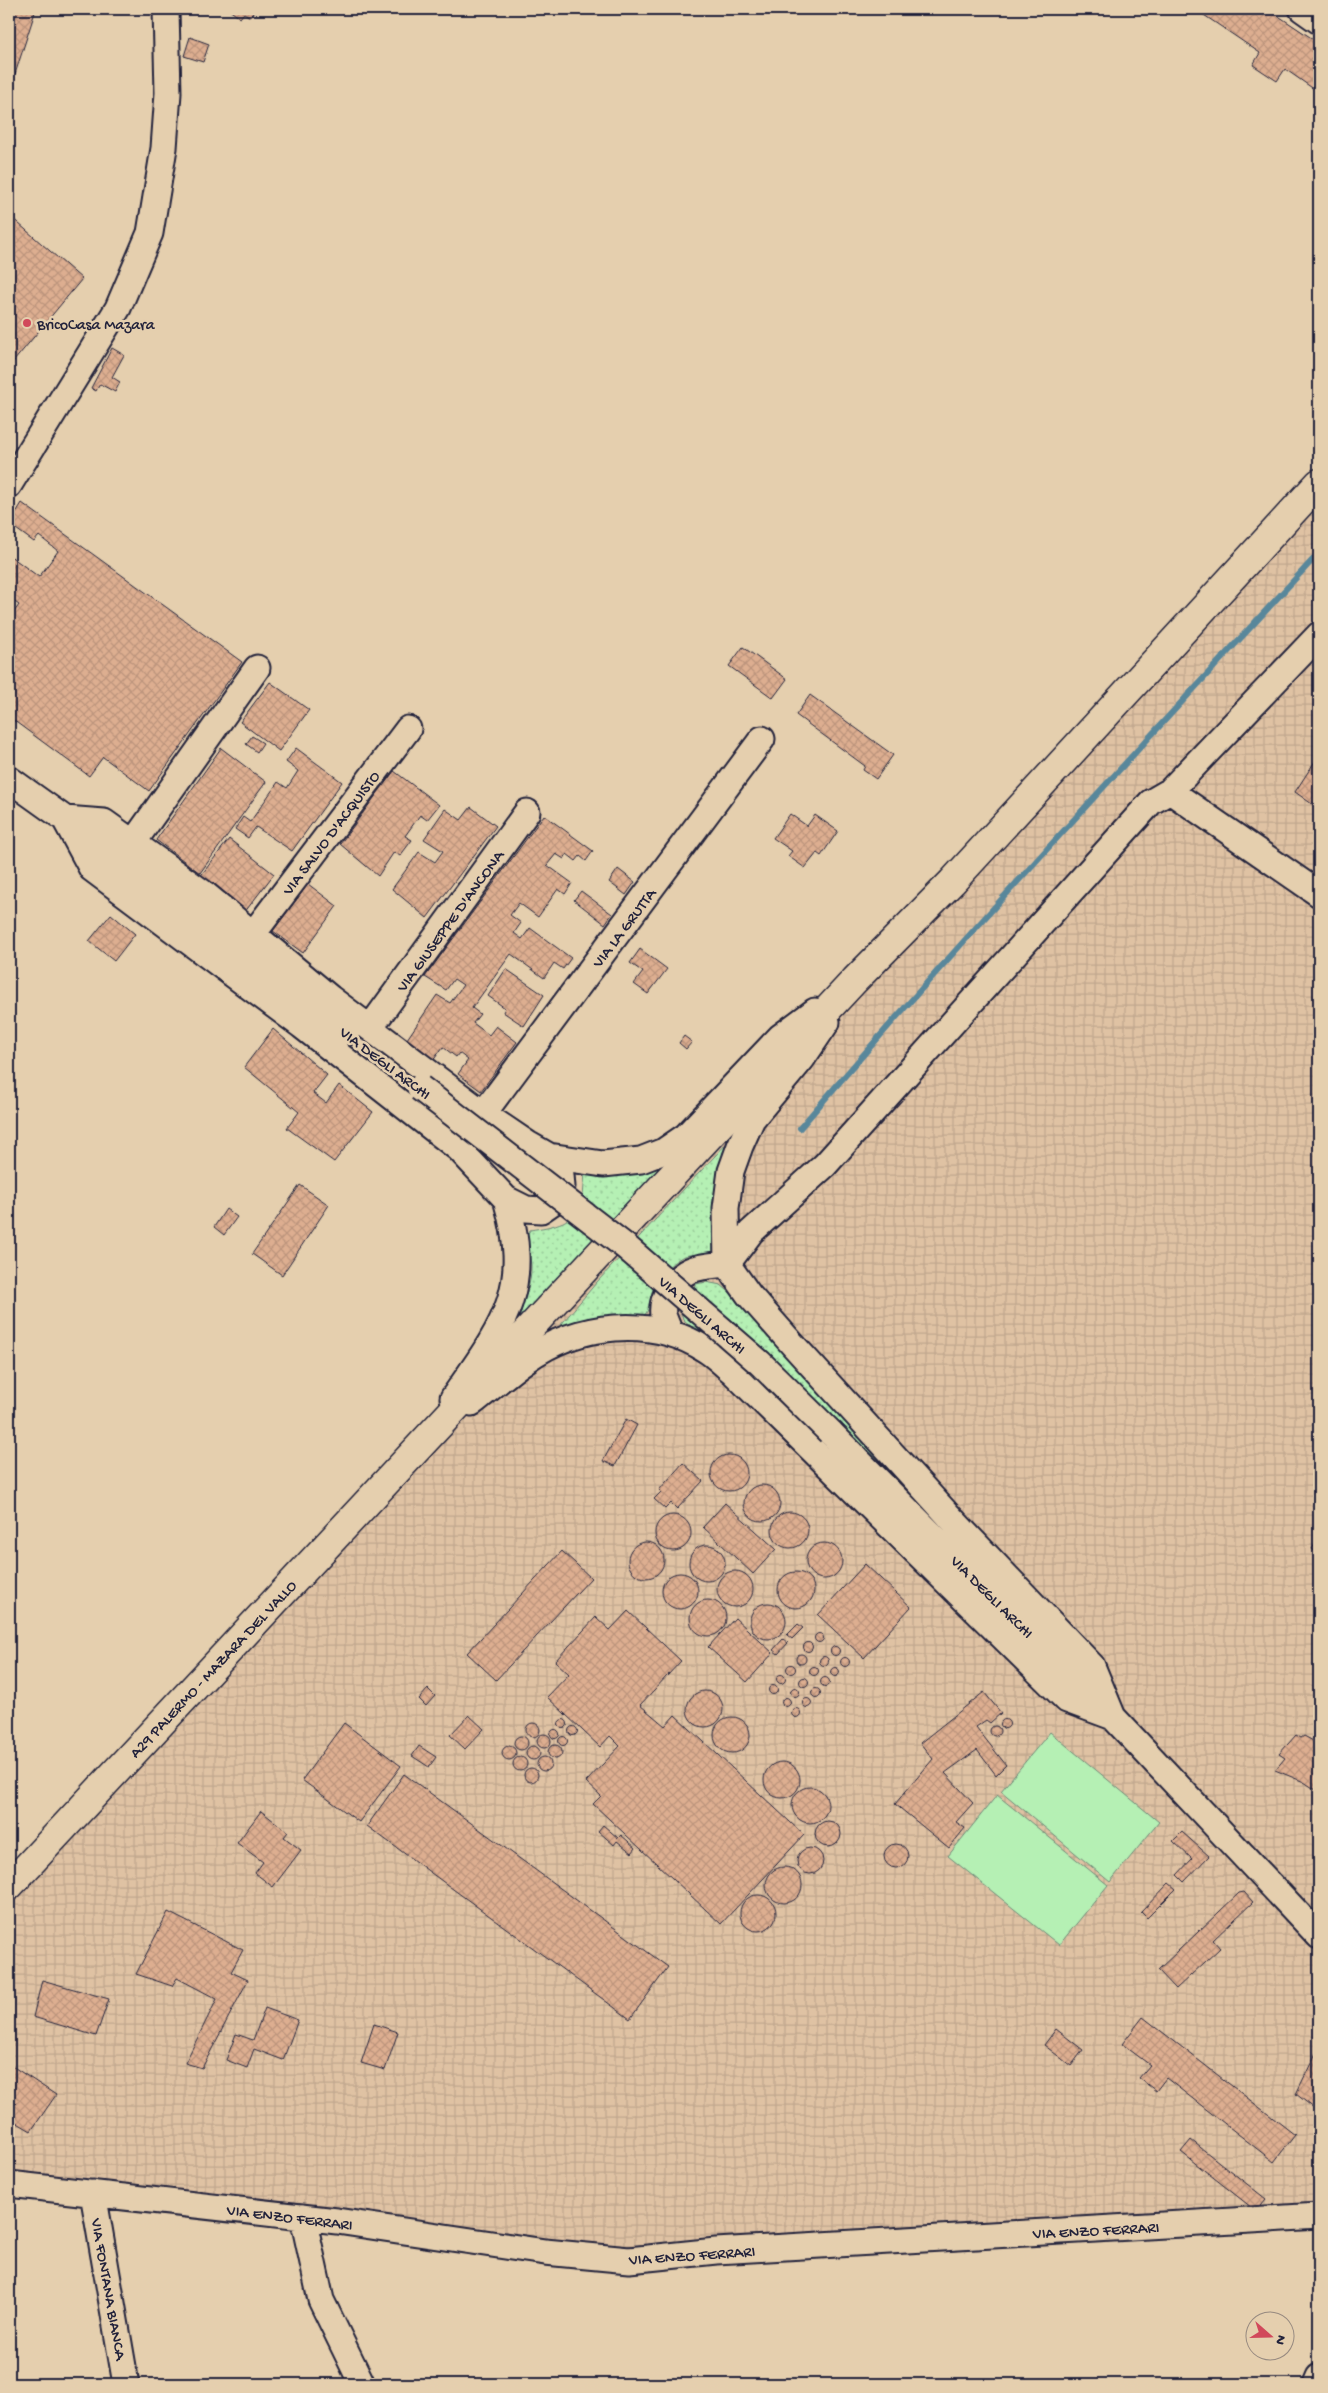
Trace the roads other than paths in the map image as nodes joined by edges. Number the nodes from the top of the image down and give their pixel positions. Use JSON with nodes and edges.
{"nodes":[{"id":1,"x":166,"y":9,"type":"edge"},
{"id":2,"x":1302,"y":9,"type":"edge"},
{"id":3,"x":1319,"y":21,"type":"edge"},
{"id":4,"x":1319,"y":483,"type":"edge"},
{"id":5,"x":9,"y":485,"type":"edge"},
{"id":6,"x":1319,"y":635,"type":"edge"},
{"id":7,"x":257,"y":668,"type":"dead end"},
{"id":8,"x":408,"y":729,"type":"dead end"},
{"id":9,"x":762,"y":740,"type":"dead end"},
{"id":10,"x":9,"y":779,"type":"edge"},
{"id":11,"x":1170,"y":791,"type":"junction"},
{"id":12,"x":528,"y":812,"type":"dead end"},
{"id":13,"x":65,"y":819,"type":"junction"},
{"id":14,"x":133,"y":843,"type":"junction"},
{"id":15,"x":1319,"y":894,"type":"edge"},
{"id":16,"x":253,"y":934,"type":"junction"},
{"id":17,"x":855,"y":980,"type":"junction"},
{"id":18,"x":370,"y":1028,"type":"junction"},
{"id":19,"x":483,"y":1114,"type":"junction"},
{"id":20,"x":549,"y":1156,"type":"junction"},
{"id":21,"x":506,"y":1199,"type":"junction"},
{"id":22,"x":727,"y":1264,"type":"junction"},
{"id":23,"x":670,"y":1333,"type":"junction"},
{"id":24,"x":416,"y":1450,"type":"junction"},
{"id":25,"x":1113,"y":1717,"type":"junction"},
{"id":26,"x":9,"y":1886,"type":"edge"},
{"id":27,"x":1319,"y":1936,"type":"edge"},
{"id":28,"x":9,"y":2184,"type":"edge"},
{"id":29,"x":93,"y":2193,"type":"junction"},
{"id":30,"x":1319,"y":2216,"type":"edge"},
{"id":31,"x":303,"y":2218,"type":"junction"},
{"id":32,"x":1319,"y":2377,"type":"edge"},
{"id":33,"x":126,"y":2384,"type":"edge"},
{"id":34,"x":362,"y":2384,"type":"edge"},
{"id":35,"x":1316,"y":2384,"type":"edge"}],
"edges":[{"from":1,"to":5,"type":"street"},
{"from":2,"to":3,"type":"street"},
{"from":4,"to":17,"type":"main road","name":"A29 PALERMO - MAZARA DEL VALLO"},
{"from":6,"to":11,"type":"street"},
{"from":7,"to":14,"type":"street"},
{"from":8,"to":16,"type":"street","name":"VIA SALVO D'ACQUISTO"},
{"from":9,"to":19,"type":"street","name":"VIA LA GRUTTA"},
{"from":10,"to":13,"type":"street","name":"VIA DEGLI ARCHI"},
{"from":11,"to":15,"type":"street"},
{"from":11,"to":22,"type":"street"},
{"from":12,"to":18,"type":"street","name":"VIA GIUSEPPE D'ANCONA"},
{"from":13,"to":14,"type":"street"},
{"from":13,"to":21,"type":"street"},
{"from":13,"to":25,"type":"street","name":"VIA DEGLI ARCHI","bridge":true},
{"from":14,"to":16,"type":"street"},
{"from":16,"to":18,"type":"street"},
{"from":17,"to":20,"type":"street"},
{"from":17,"to":22,"type":"street"},
{"from":17,"to":24,"type":"main road","name":"A29 PALERMO - MAZARA DEL VALLO"},
{"from":18,"to":19,"type":"street"},
{"from":19,"to":20,"type":"street"},
{"from":20,"to":21,"type":"street"},
{"from":21,"to":24,"type":"street"},
{"from":22,"to":23,"type":"street"},
{"from":22,"to":25,"type":"street"},
{"from":23,"to":24,"type":"street"},
{"from":23,"to":25,"type":"street"},
{"from":24,"to":26,"type":"main road","name":"A29 PALERMO - MAZARA DEL VALLO"},
{"from":25,"to":27,"type":"street","name":"VIA DEGLI ARCHI"},
{"from":28,"to":29,"type":"street","name":"VIA ENZO FERRARI"},
{"from":29,"to":31,"type":"street","name":"VIA ENZO FERRARI"},
{"from":29,"to":33,"type":"street","name":"VIA FONTANA BIANCA"},
{"from":30,"to":31,"type":"street","name":"VIA ENZO FERRARI"},
{"from":31,"to":34,"type":"street"},
{"from":32,"to":35,"type":"street"}]}
